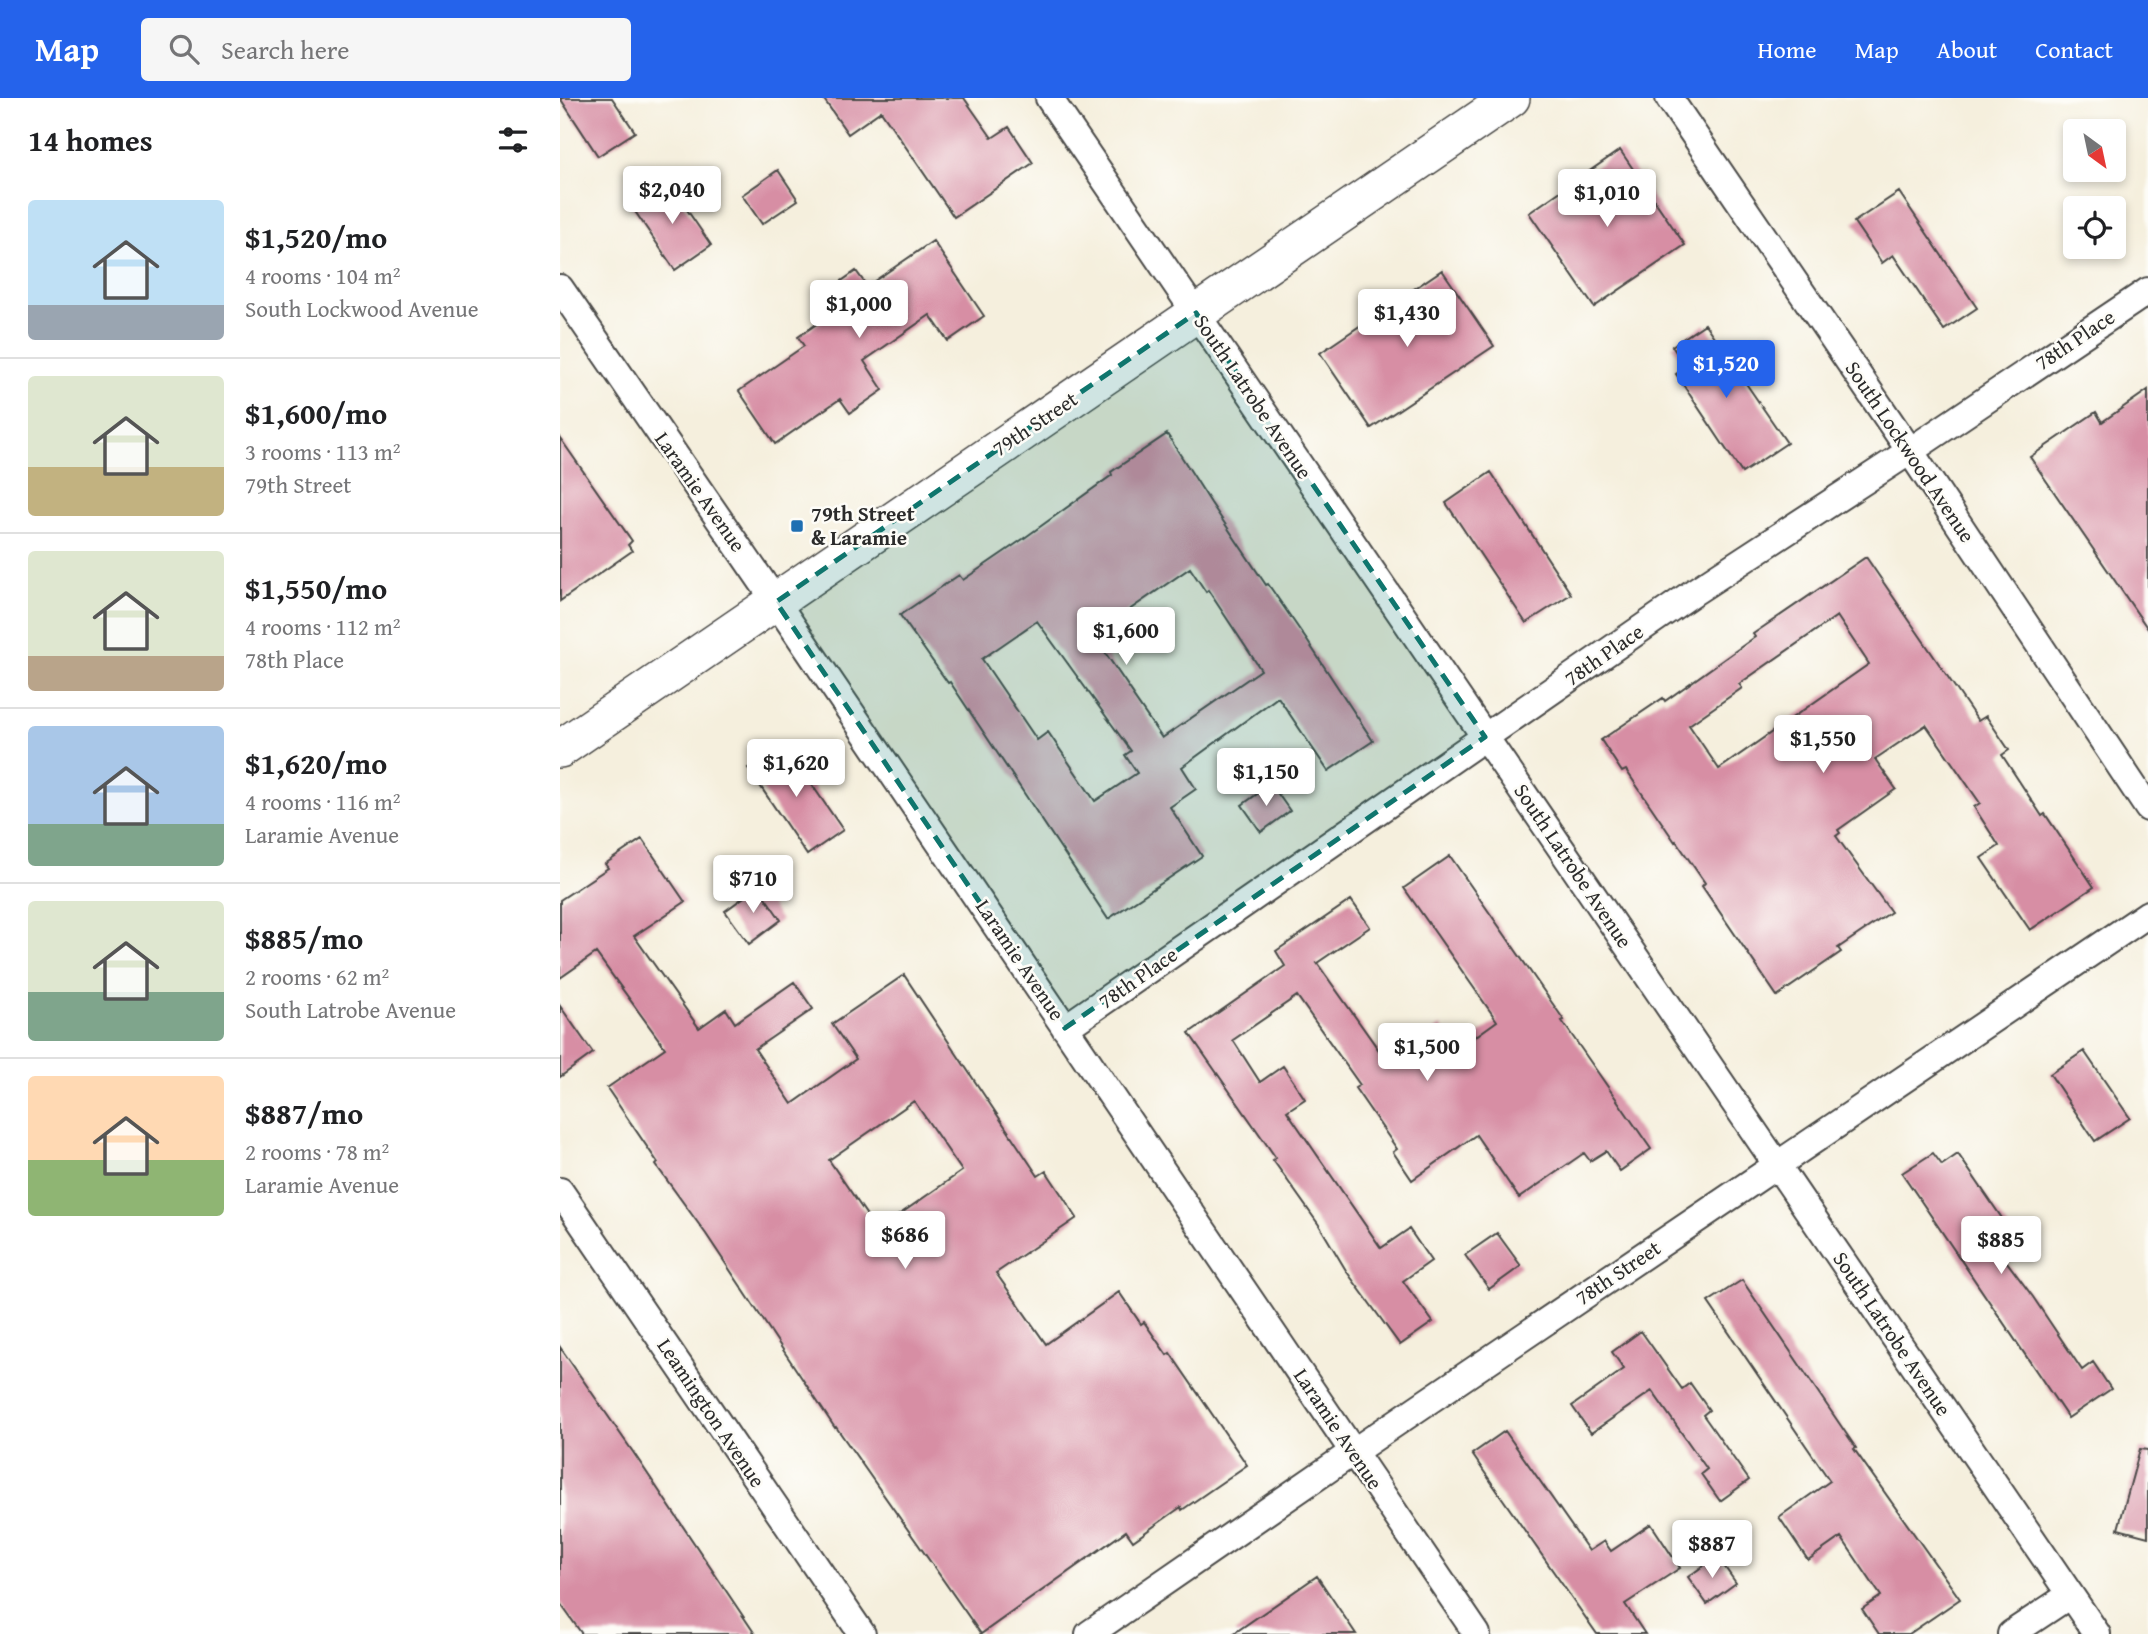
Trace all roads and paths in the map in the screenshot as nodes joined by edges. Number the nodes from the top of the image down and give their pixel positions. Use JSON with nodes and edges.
{"nodes":[{"id":1,"x":1049,"y":98,"type":"edge"},
{"id":2,"x":1511,"y":98,"type":"edge"},
{"id":3,"x":1669,"y":98,"type":"edge"},
{"id":4,"x":560,"y":288,"type":"edge"},
{"id":5,"x":2148,"y":291,"type":"edge"},
{"id":6,"x":1196,"y":313,"type":"junction"},
{"id":7,"x":1910,"y":452,"type":"junction"},
{"id":8,"x":776,"y":602,"type":"junction"},
{"id":9,"x":1485,"y":737,"type":"junction"},
{"id":10,"x":560,"y":749,"type":"edge"},
{"id":11,"x":2148,"y":808,"type":"edge"},
{"id":12,"x":2148,"y":914,"type":"edge"},
{"id":13,"x":1065,"y":1028,"type":"junction"},
{"id":14,"x":1777,"y":1166,"type":"junction"},
{"id":15,"x":560,"y":1191,"type":"edge"},
{"id":16,"x":1353,"y":1452,"type":"junction"},
{"id":17,"x":2070,"y":1595,"type":"junction"},
{"id":18,"x":862,"y":1634,"type":"edge"},
{"id":19,"x":1089,"y":1634,"type":"edge"},
{"id":20,"x":1477,"y":1634,"type":"edge"},
{"id":21,"x":2011,"y":1634,"type":"edge"},
{"id":22,"x":2097,"y":1634,"type":"edge"}],
"edges":[{"from":1,"to":6,"type":"street","name":"South Latrobe Avenue"},
{"from":2,"to":6,"type":"main road","name":"79th Street"},
{"from":3,"to":7,"type":"street","name":"South Lockwood Avenue"},
{"from":4,"to":8,"type":"street","name":"Laramie Avenue"},
{"from":5,"to":7,"type":"street","name":"78th Place"},
{"from":6,"to":8,"type":"main road","name":"79th Street"},
{"from":6,"to":9,"type":"street","name":"South Latrobe Avenue"},
{"from":7,"to":9,"type":"street","name":"78th Place"},
{"from":7,"to":11,"type":"street","name":"South Lockwood Avenue"},
{"from":8,"to":10,"type":"main road","name":"79th Street"},
{"from":8,"to":13,"type":"street","name":"Laramie Avenue"},
{"from":9,"to":13,"type":"street","name":"78th Place"},
{"from":9,"to":14,"type":"street","name":"South Latrobe Avenue"},
{"from":12,"to":14,"type":"street","name":"78th Street"},
{"from":13,"to":16,"type":"street","name":"Laramie Avenue"},
{"from":14,"to":16,"type":"street","name":"78th Street"},
{"from":14,"to":17,"type":"street","name":"South Latrobe Avenue"},
{"from":15,"to":18,"type":"street","name":"Leamington Avenue"},
{"from":16,"to":19,"type":"street","name":"78th Street"},
{"from":16,"to":20,"type":"street","name":"Laramie Avenue"},
{"from":17,"to":21,"type":"street"},
{"from":17,"to":22,"type":"street","name":"South Latrobe Avenue"}]}
